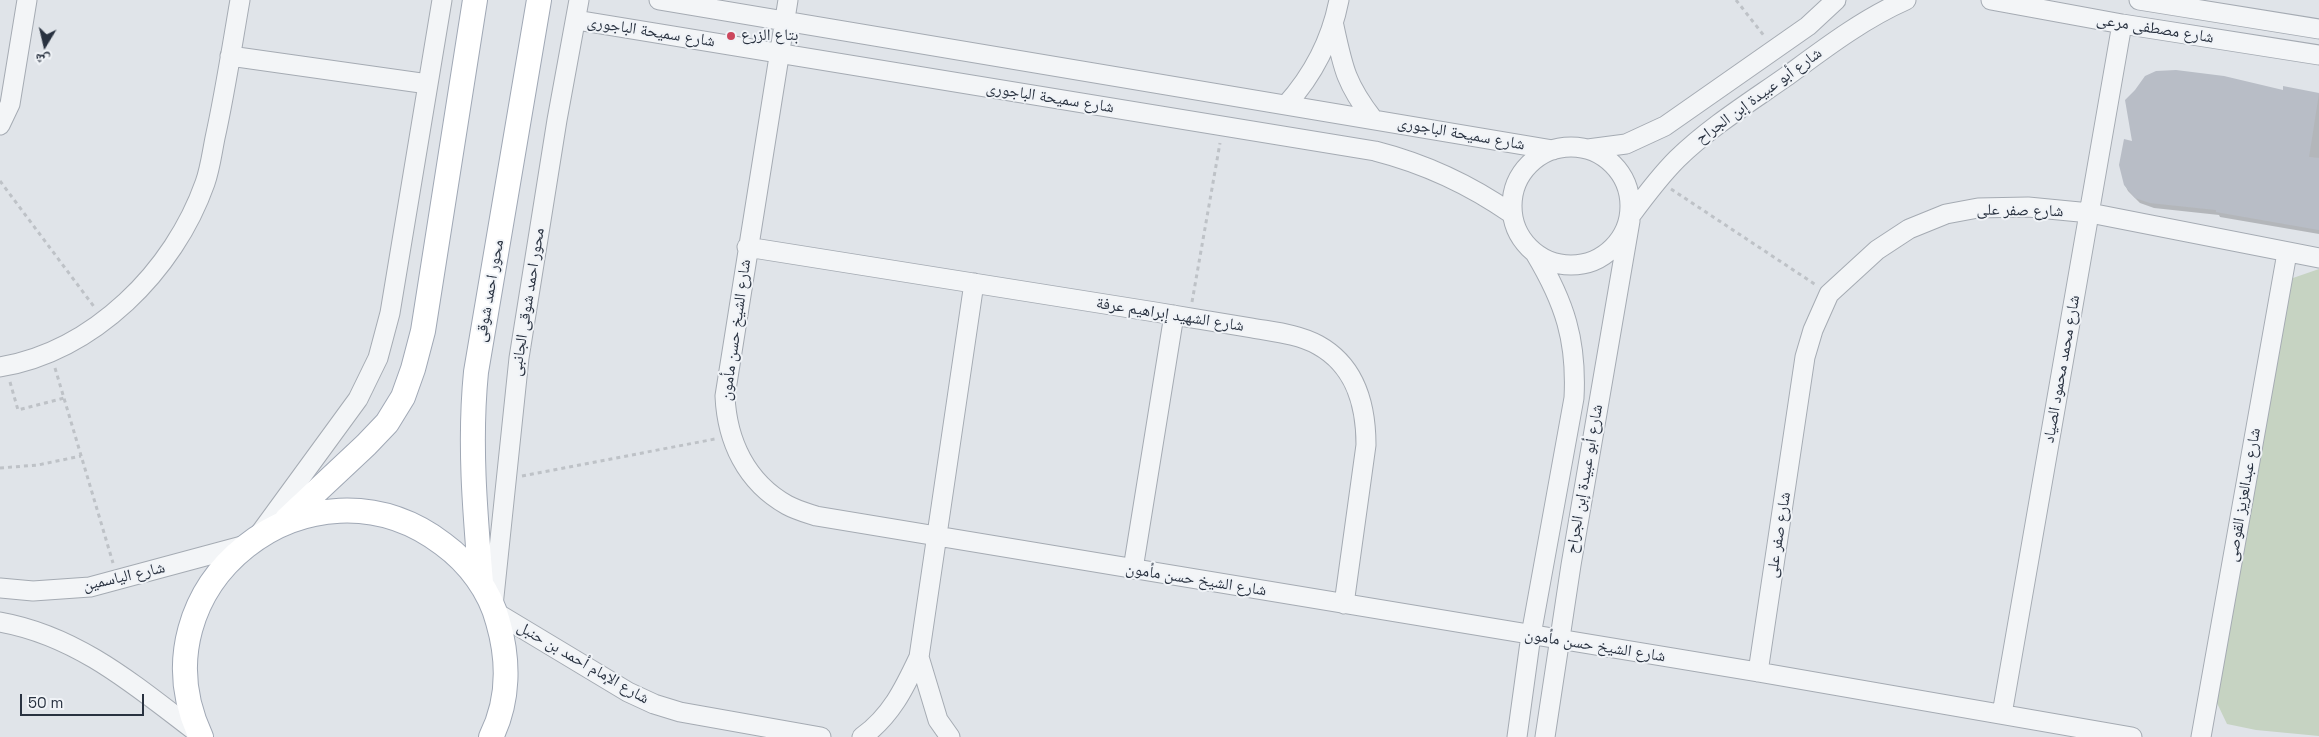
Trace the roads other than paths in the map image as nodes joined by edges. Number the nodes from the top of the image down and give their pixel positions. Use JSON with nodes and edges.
{"nodes":[{"id":1,"x":28,"y":0,"type":"edge"},
{"id":2,"x":240,"y":0,"type":"edge"},
{"id":3,"x":442,"y":0,"type":"edge"},
{"id":4,"x":475,"y":0,"type":"edge"},
{"id":5,"x":539,"y":0,"type":"edge"},
{"id":6,"x":579,"y":0,"type":"edge"},
{"id":7,"x":659,"y":0,"type":"edge"},
{"id":8,"x":788,"y":0,"type":"edge"},
{"id":9,"x":1339,"y":0,"type":"edge"},
{"id":10,"x":1836,"y":0,"type":"edge"},
{"id":11,"x":1906,"y":0,"type":"edge"},
{"id":12,"x":1991,"y":0,"type":"edge"},
{"id":13,"x":2139,"y":0,"type":"edge"},
{"id":14,"x":576,"y":20,"type":"junction"},
{"id":15,"x":784,"y":21,"type":"junction"},
{"id":16,"x":2122,"y":24,"type":"junction"},
{"id":17,"x":1334,"y":26,"type":"junction"},
{"id":18,"x":2319,"y":29,"type":"edge"},
{"id":19,"x":779,"y":54,"type":"junction"},
{"id":20,"x":2319,"y":55,"type":"edge"},
{"id":21,"x":230,"y":56,"type":"junction"},
{"id":22,"x":428,"y":84,"type":"junction"},
{"id":23,"x":1286,"y":105,"type":"junction"},
{"id":24,"x":1373,"y":119,"type":"junction"},
{"id":25,"x":0,"y":125,"type":"edge"},
{"id":26,"x":1588,"y":149,"type":"junction"},
{"id":27,"x":1553,"y":150,"type":"junction"},
{"id":28,"x":2090,"y":213,"type":"junction"},
{"id":29,"x":1512,"y":214,"type":"junction"},
{"id":30,"x":1630,"y":218,"type":"junction"},
{"id":31,"x":747,"y":248,"type":"junction"},
{"id":32,"x":2287,"y":253,"type":"junction"},
{"id":33,"x":1535,"y":254,"type":"junction"},
{"id":34,"x":2319,"y":258,"type":"edge"},
{"id":35,"x":974,"y":283,"type":"junction"},
{"id":36,"x":1182,"y":316,"type":"junction"},
{"id":37,"x":3,"y":367,"type":"edge"},
{"id":38,"x":283,"y":523,"type":"junction"},
{"id":39,"x":936,"y":537,"type":"junction"},
{"id":40,"x":252,"y":541,"type":"junction"},
{"id":41,"x":1133,"y":569,"type":"junction"},
{"id":42,"x":481,"y":583,"type":"junction"},
{"id":43,"x":0,"y":588,"type":"edge"},
{"id":44,"x":1344,"y":604,"type":"junction"},
{"id":45,"x":494,"y":609,"type":"junction"},
{"id":46,"x":0,"y":622,"type":"edge"},
{"id":47,"x":1531,"y":636,"type":"junction"},
{"id":48,"x":1560,"y":640,"type":"junction"},
{"id":49,"x":919,"y":657,"type":"junction"},
{"id":50,"x":1758,"y":672,"type":"junction"},
{"id":51,"x":2002,"y":714,"type":"junction"},
{"id":52,"x":200,"y":735,"type":"edge"},
{"id":53,"x":491,"y":737,"type":"edge"},
{"id":54,"x":821,"y":737,"type":"edge"},
{"id":55,"x":862,"y":737,"type":"edge"},
{"id":56,"x":950,"y":737,"type":"edge"},
{"id":57,"x":1517,"y":737,"type":"edge"},
{"id":58,"x":1544,"y":737,"type":"edge"},
{"id":59,"x":2132,"y":737,"type":"edge"},
{"id":60,"x":2202,"y":737,"type":"edge"}],
"edges":[{"from":1,"to":25,"type":"street"},
{"from":2,"to":21,"type":"street"},
{"from":3,"to":22,"type":"street"},
{"from":4,"to":38,"type":"main road"},
{"from":5,"to":42,"type":"main road","name":"محور احمد شوقى"},
{"from":6,"to":14,"type":"street","name":"محور احمد شوقى الجانبى"},
{"from":7,"to":15,"type":"street","name":"شارع سميحة الباجورى"},
{"from":8,"to":15,"type":"street","name":"شارع الشيخ حسن مأمون"},
{"from":9,"to":17,"type":"street"},
{"from":10,"to":26,"type":"street","name":"شارع أبو عبيدة إبن الجراح"},
{"from":11,"to":30,"type":"street","name":"شارع أبو عبيدة إبن الجراح"},
{"from":12,"to":16,"type":"street","name":"شارع مصطفى مرعى"},
{"from":13,"to":18,"type":"street","name":"شارع مصطفى مرعى"},
{"from":14,"to":19,"type":"street","name":"شارع سميحة الباجورى"},
{"from":14,"to":45,"type":"street","name":"محور احمد شوقى الجانبى"},
{"from":15,"to":19,"type":"street","name":"شارع الشيخ حسن مأمون"},
{"from":15,"to":23,"type":"street","name":"شارع سميحة الباجورى"},
{"from":16,"to":20,"type":"street","name":"شارع مصطفى مرعى"},
{"from":16,"to":28,"type":"street","name":"شارع محمد محمود الصياد"},
{"from":17,"to":23,"type":"street"},
{"from":17,"to":24,"type":"street"},
{"from":19,"to":29,"type":"street","name":"شارع سميحة الباجورى"},
{"from":19,"to":31,"type":"street","name":"شارع الشيخ حسن مأمون"},
{"from":21,"to":22,"type":"street"},
{"from":21,"to":37,"type":"street"},
{"from":22,"to":40,"type":"street"},
{"from":23,"to":24,"type":"street","name":"شارع سميحة الباجورى"},
{"from":24,"to":27,"type":"street","name":"شارع سميحة الباجورى"},
{"from":26,"to":27,"type":"street"},
{"from":26,"to":30,"type":"street"},
{"from":27,"to":29,"type":"street"},
{"from":28,"to":32,"type":"street","name":"شارع صفر على"},
{"from":28,"to":50,"type":"street","name":"شارع صفر على"},
{"from":28,"to":51,"type":"street","name":"شارع محمد محمود الصياد"},
{"from":29,"to":33,"type":"street"},
{"from":30,"to":33,"type":"street"},
{"from":30,"to":48,"type":"street","name":"شارع أبو عبيدة إبن الجراح"},
{"from":31,"to":35,"type":"street","name":"شارع الشهيد إبراهيم عرفة"},
{"from":31,"to":39,"type":"street","name":"شارع الشيخ حسن مأمون"},
{"from":32,"to":34,"type":"street","name":"شارع صفر على"},
{"from":32,"to":60,"type":"street","name":"شارع عبدالعزيز القوصى"},
{"from":33,"to":47,"type":"street","name":"شارع أبو عبيدة إبن الجراح"},
{"from":35,"to":36,"type":"street","name":"شارع الشهيد إبراهيم عرفة"},
{"from":35,"to":39,"type":"street"},
{"from":36,"to":41,"type":"street"},
{"from":36,"to":44,"type":"street","name":"شارع الشهيد إبراهيم عرفة"},
{"from":38,"to":40,"type":"main road"},
{"from":38,"to":42,"type":"main road"},
{"from":39,"to":41,"type":"street","name":"شارع الشيخ حسن مأمون"},
{"from":39,"to":49,"type":"street"},
{"from":40,"to":43,"type":"street","name":"شارع الياسمين"},
{"from":40,"to":52,"type":"main road"},
{"from":41,"to":44,"type":"street","name":"شارع الشيخ حسن مأمون"},
{"from":42,"to":45,"type":"main road"},
{"from":44,"to":47,"type":"street","name":"شارع الشيخ حسن مأمون"},
{"from":45,"to":53,"type":"main road"},
{"from":45,"to":54,"type":"street","name":"شارع الإمام أحمد بن حنبل"},
{"from":46,"to":52,"type":"street"},
{"from":47,"to":48,"type":"street","name":"شارع الشيخ حسن مأمون"},
{"from":47,"to":57,"type":"street","name":"شارع أبو عبيدة إبن الجراح"},
{"from":48,"to":50,"type":"street","name":"شارع الشيخ حسن مأمون"},
{"from":48,"to":58,"type":"street","name":"شارع أبو عبيدة إبن الجراح"},
{"from":49,"to":55,"type":"street"},
{"from":49,"to":56,"type":"street"},
{"from":50,"to":51,"type":"street","name":"شارع الشيخ حسن مأمون"},
{"from":51,"to":59,"type":"street","name":"شارع الشيخ حسن مأمون"}]}
